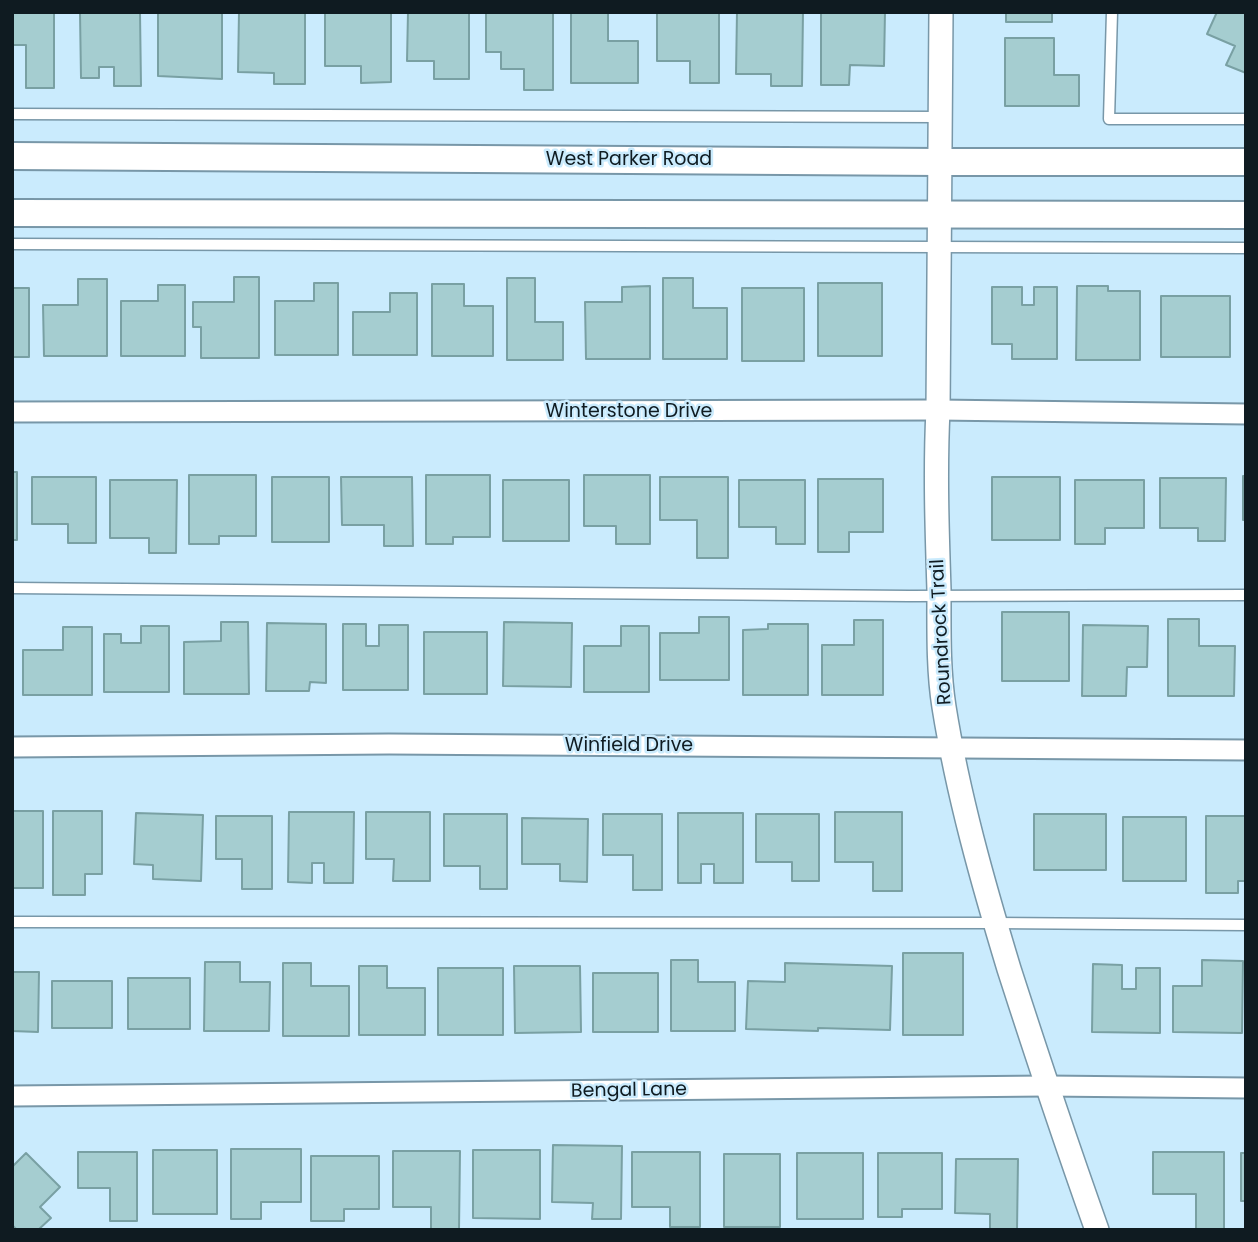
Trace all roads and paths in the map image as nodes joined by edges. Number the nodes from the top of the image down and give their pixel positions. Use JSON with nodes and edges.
{"nodes":[{"id":1,"x":941,"y":12,"type":"edge"},
{"id":2,"x":1112,"y":12,"type":"edge"},
{"id":3,"x":12,"y":114,"type":"edge"},
{"id":4,"x":940,"y":117,"type":"junction"},
{"id":5,"x":1246,"y":119,"type":"edge"},
{"id":6,"x":12,"y":156,"type":"edge"},
{"id":7,"x":939,"y":162,"type":"junction"},
{"id":8,"x":1246,"y":162,"type":"edge"},
{"id":9,"x":12,"y":213,"type":"edge"},
{"id":10,"x":939,"y":215,"type":"junction"},
{"id":11,"x":1246,"y":215,"type":"edge"},
{"id":12,"x":12,"y":244,"type":"edge"},
{"id":13,"x":939,"y":247,"type":"junction"},
{"id":14,"x":1246,"y":248,"type":"edge"},
{"id":15,"x":938,"y":410,"type":"junction"},
{"id":16,"x":12,"y":412,"type":"edge"},
{"id":17,"x":1246,"y":414,"type":"edge"},
{"id":18,"x":12,"y":588,"type":"edge"},
{"id":19,"x":1246,"y":595,"type":"edge"},
{"id":20,"x":939,"y":596,"type":"junction"},
{"id":21,"x":12,"y":747,"type":"edge"},
{"id":22,"x":951,"y":748,"type":"junction"},
{"id":23,"x":1246,"y":750,"type":"edge"},
{"id":24,"x":12,"y":922,"type":"edge"},
{"id":25,"x":995,"y":923,"type":"junction"},
{"id":26,"x":1246,"y":925,"type":"edge"},
{"id":27,"x":1046,"y":1086,"type":"junction"},
{"id":28,"x":1246,"y":1088,"type":"edge"},
{"id":29,"x":12,"y":1096,"type":"edge"},
{"id":30,"x":1097,"y":1230,"type":"edge"}],
"edges":[{"from":1,"to":4,"type":"street","name":"Roundrock Trail"},
{"from":2,"to":5,"type":"lane"},
{"from":3,"to":4,"type":"lane"},
{"from":4,"to":7,"type":"street","name":"Roundrock Trail"},
{"from":6,"to":7,"type":"main road","name":"West Parker Road"},
{"from":7,"to":8,"type":"main road","name":"West Parker Road"},
{"from":7,"to":10,"type":"street","name":"Roundrock Trail"},
{"from":9,"to":10,"type":"main road"},
{"from":10,"to":11,"type":"main road"},
{"from":10,"to":13,"type":"street","name":"Roundrock Trail"},
{"from":12,"to":13,"type":"lane"},
{"from":13,"to":14,"type":"lane"},
{"from":13,"to":15,"type":"street","name":"Roundrock Trail"},
{"from":15,"to":16,"type":"street","name":"Winterstone Drive"},
{"from":15,"to":17,"type":"street","name":"Winterstone Drive"},
{"from":15,"to":20,"type":"street","name":"Roundrock Trail"},
{"from":18,"to":20,"type":"lane"},
{"from":19,"to":20,"type":"lane"},
{"from":20,"to":22,"type":"street","name":"Roundrock Trail"},
{"from":21,"to":22,"type":"street","name":"Winfield Drive"},
{"from":22,"to":23,"type":"street","name":"Winfield Drive"},
{"from":22,"to":25,"type":"street","name":"Roundrock Trail"},
{"from":24,"to":25,"type":"lane"},
{"from":25,"to":26,"type":"lane"},
{"from":25,"to":27,"type":"street","name":"Roundrock Trail"},
{"from":27,"to":28,"type":"street","name":"Bengal Lane"},
{"from":27,"to":29,"type":"street","name":"Bengal Lane"},
{"from":27,"to":30,"type":"street","name":"Roundrock Trail"}]}
